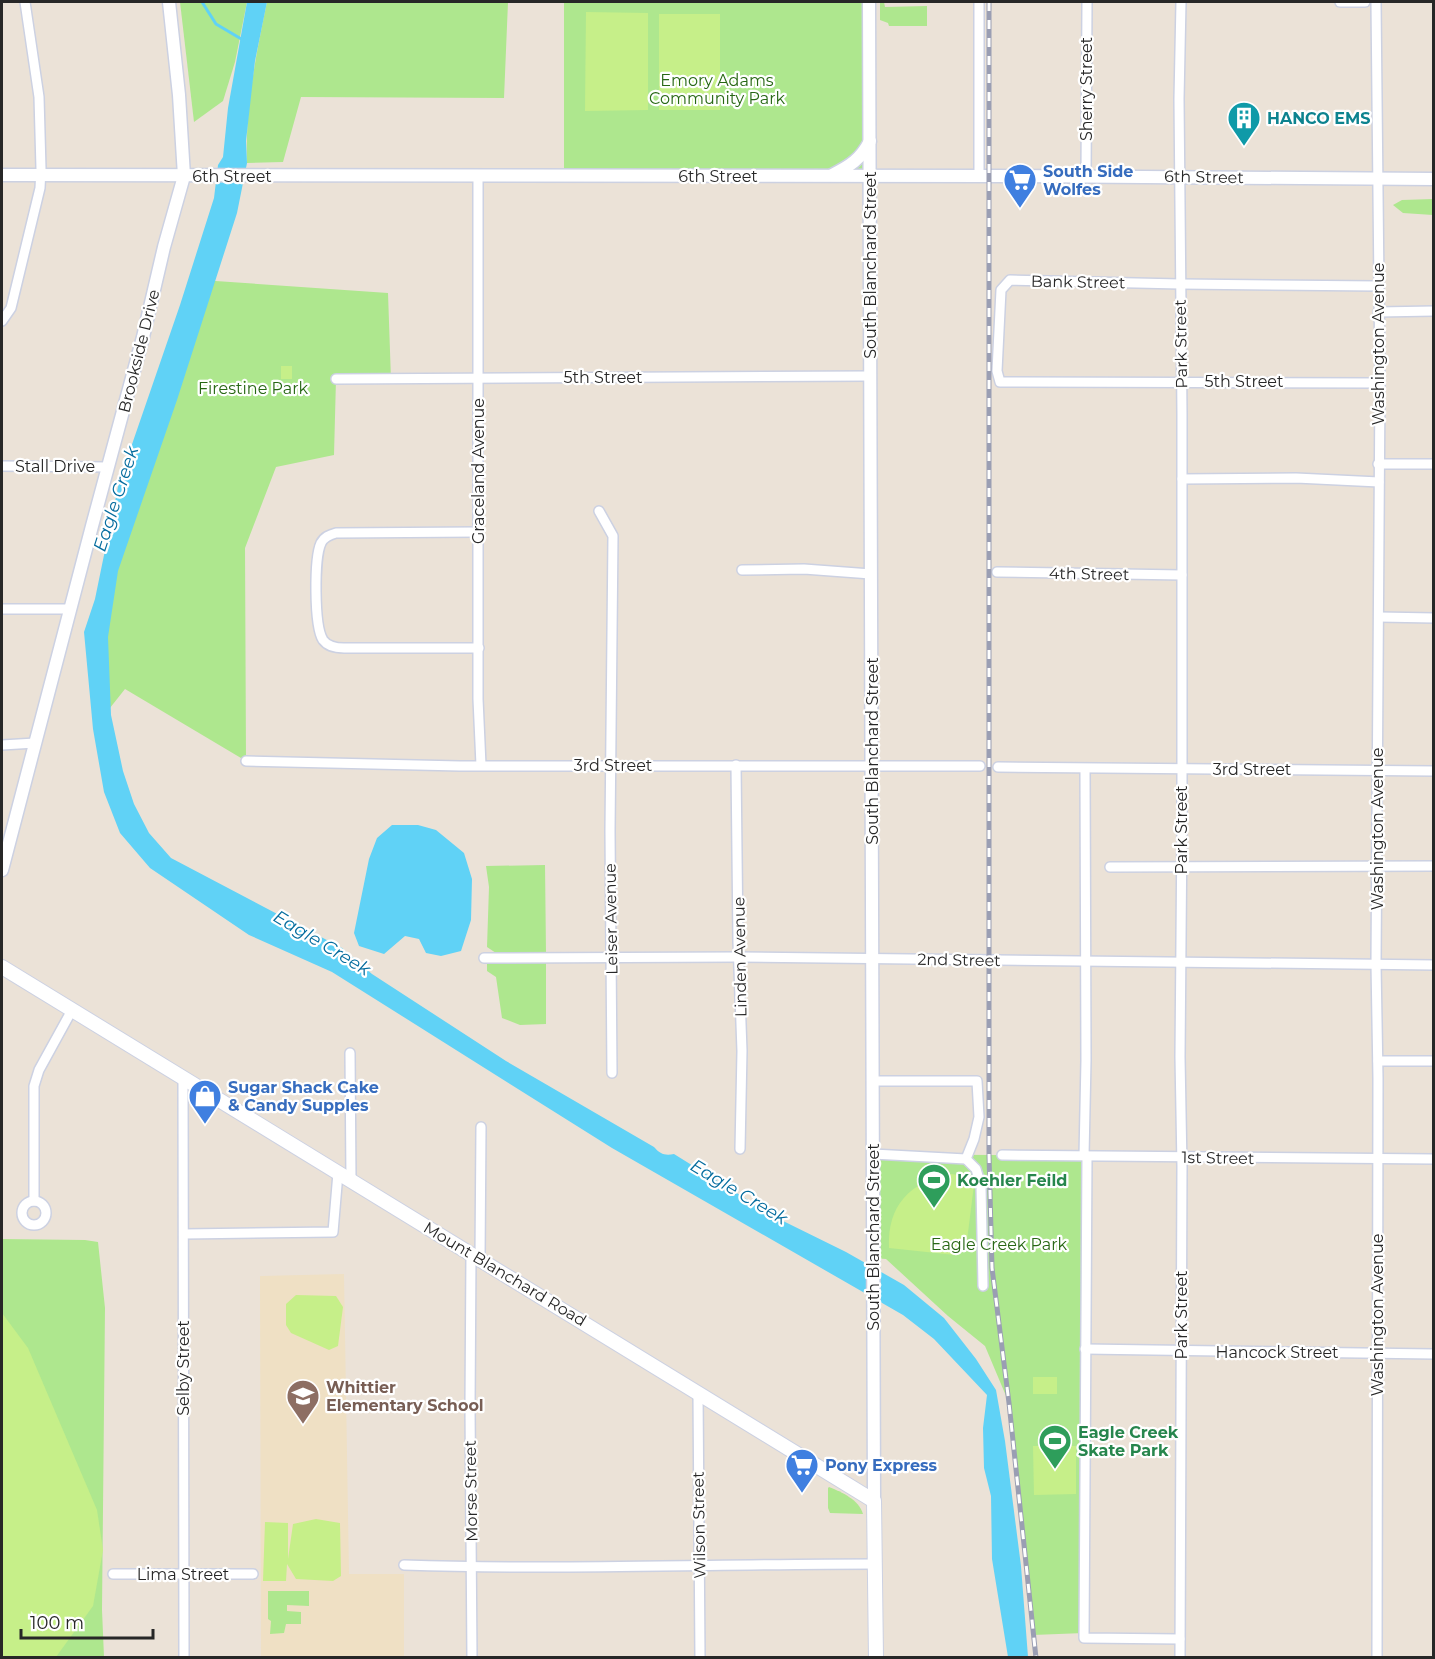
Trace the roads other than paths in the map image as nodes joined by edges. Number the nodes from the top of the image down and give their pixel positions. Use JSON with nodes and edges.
{"nodes":[{"id":1,"x":26,"y":2,"type":"edge"},
{"id":2,"x":169,"y":2,"type":"edge"},
{"id":3,"x":869,"y":2,"type":"edge"},
{"id":4,"x":979,"y":2,"type":"edge"},
{"id":5,"x":1086,"y":2,"type":"edge"},
{"id":6,"x":1181,"y":2,"type":"edge"},
{"id":7,"x":1340,"y":2,"type":"edge"},
{"id":8,"x":1365,"y":2,"type":"edge"},
{"id":9,"x":1376,"y":2,"type":"edge"},
{"id":10,"x":870,"y":140,"type":"junction"},
{"id":11,"x":2,"y":175,"type":"edge"},
{"id":12,"x":40,"y":175,"type":"junction"},
{"id":13,"x":184,"y":176,"type":"junction"},
{"id":14,"x":830,"y":176,"type":"junction"},
{"id":15,"x":870,"y":176,"type":"junction"},
{"id":16,"x":979,"y":176,"type":"junction"},
{"id":17,"x":1086,"y":176,"type":"junction"},
{"id":18,"x":478,"y":177,"type":"junction"},
{"id":19,"x":1179,"y":177,"type":"junction"},
{"id":20,"x":1376,"y":179,"type":"junction"},
{"id":21,"x":1434,"y":179,"type":"edge"},
{"id":22,"x":1180,"y":284,"type":"junction"},
{"id":23,"x":1378,"y":286,"type":"junction"},
{"id":24,"x":1434,"y":311,"type":"edge"},
{"id":25,"x":1378,"y":312,"type":"junction"},
{"id":26,"x":2,"y":321,"type":"edge"},
{"id":27,"x":870,"y":376,"type":"junction"},
{"id":28,"x":478,"y":378,"type":"junction"},
{"id":29,"x":336,"y":379,"type":"dead end"},
{"id":30,"x":1182,"y":381,"type":"junction"},
{"id":31,"x":1000,"y":382,"type":"joint"},
{"id":32,"x":1380,"y":383,"type":"junction"},
{"id":33,"x":1378,"y":464,"type":"junction"},
{"id":34,"x":1434,"y":464,"type":"edge"},
{"id":35,"x":2,"y":466,"type":"edge"},
{"id":36,"x":108,"y":466,"type":"junction"},
{"id":37,"x":1182,"y":479,"type":"junction"},
{"id":38,"x":1378,"y":482,"type":"junction"},
{"id":39,"x":599,"y":511,"type":"dead end"},
{"id":40,"x":478,"y":532,"type":"junction"},
{"id":41,"x":742,"y":570,"type":"dead end"},
{"id":42,"x":997,"y":572,"type":"dead end"},
{"id":43,"x":872,"y":574,"type":"junction"},
{"id":44,"x":1182,"y":575,"type":"junction"},
{"id":45,"x":2,"y":609,"type":"edge"},
{"id":46,"x":70,"y":609,"type":"junction"},
{"id":47,"x":1379,"y":618,"type":"junction"},
{"id":48,"x":1434,"y":618,"type":"edge"},
{"id":49,"x":479,"y":648,"type":"junction"},
{"id":50,"x":34,"y":743,"type":"junction"},
{"id":51,"x":2,"y":745,"type":"edge"},
{"id":52,"x":246,"y":761,"type":"dead end"},
{"id":53,"x":481,"y":765,"type":"junction"},
{"id":54,"x":610,"y":765,"type":"junction"},
{"id":55,"x":736,"y":765,"type":"junction"},
{"id":56,"x":872,"y":766,"type":"junction"},
{"id":57,"x":980,"y":766,"type":"dead end"},
{"id":58,"x":998,"y":767,"type":"dead end"},
{"id":59,"x":1085,"y":769,"type":"junction"},
{"id":60,"x":1181,"y":770,"type":"junction"},
{"id":61,"x":1378,"y":770,"type":"junction"},
{"id":62,"x":1434,"y":771,"type":"edge"},
{"id":63,"x":1182,"y":866,"type":"junction"},
{"id":64,"x":1377,"y":866,"type":"junction"},
{"id":65,"x":1434,"y":866,"type":"edge"},
{"id":66,"x":1110,"y":867,"type":"dead end"},
{"id":67,"x":2,"y":870,"type":"edge"},
{"id":68,"x":612,"y":957,"type":"junction"},
{"id":69,"x":739,"y":957,"type":"junction"},
{"id":70,"x":484,"y":958,"type":"dead end"},
{"id":71,"x":872,"y":959,"type":"junction"},
{"id":72,"x":1085,"y":961,"type":"junction"},
{"id":73,"x":1182,"y":962,"type":"junction"},
{"id":74,"x":1376,"y":964,"type":"junction"},
{"id":75,"x":1434,"y":965,"type":"edge"},
{"id":76,"x":2,"y":967,"type":"edge"},
{"id":77,"x":72,"y":1010,"type":"junction"},
{"id":78,"x":350,"y":1053,"type":"dead end"},
{"id":79,"x":1378,"y":1061,"type":"junction"},
{"id":80,"x":1434,"y":1061,"type":"edge"},
{"id":81,"x":612,"y":1073,"type":"dead end"},
{"id":82,"x":183,"y":1078,"type":"junction"},
{"id":83,"x":872,"y":1081,"type":"junction"},
{"id":84,"x":481,"y":1127,"type":"dead end"},
{"id":85,"x":740,"y":1149,"type":"dead end"},
{"id":86,"x":873,"y":1154,"type":"junction"},
{"id":87,"x":1002,"y":1155,"type":"dead end"},
{"id":88,"x":1085,"y":1156,"type":"junction"},
{"id":89,"x":1180,"y":1157,"type":"junction"},
{"id":90,"x":966,"y":1159,"type":"junction"},
{"id":91,"x":1377,"y":1159,"type":"junction"},
{"id":92,"x":1434,"y":1159,"type":"edge"},
{"id":93,"x":345,"y":1176,"type":"junction"},
{"id":94,"x":34,"y":1202,"type":"dead end"},
{"id":95,"x":183,"y":1233,"type":"junction"},
{"id":96,"x":476,"y":1256,"type":"junction"},
{"id":97,"x":983,"y":1286,"type":"dead end"},
{"id":98,"x":1085,"y":1349,"type":"junction"},
{"id":99,"x":1181,"y":1352,"type":"junction"},
{"id":100,"x":1377,"y":1353,"type":"junction"},
{"id":101,"x":1434,"y":1354,"type":"edge"},
{"id":102,"x":698,"y":1392,"type":"junction"},
{"id":103,"x":874,"y":1501,"type":"junction"},
{"id":104,"x":875,"y":1564,"type":"junction"},
{"id":105,"x":404,"y":1565,"type":"dead end"},
{"id":106,"x":472,"y":1567,"type":"junction"},
{"id":107,"x":700,"y":1567,"type":"junction"},
{"id":108,"x":113,"y":1574,"type":"dead end"},
{"id":109,"x":253,"y":1574,"type":"dead end"},
{"id":110,"x":184,"y":1575,"type":"junction"},
{"id":111,"x":1179,"y":1639,"type":"junction"},
{"id":112,"x":184,"y":1658,"type":"edge"},
{"id":113,"x":472,"y":1658,"type":"edge"},
{"id":114,"x":700,"y":1658,"type":"edge"},
{"id":115,"x":876,"y":1658,"type":"edge"},
{"id":116,"x":1180,"y":1658,"type":"edge"},
{"id":117,"x":1377,"y":1658,"type":"edge"}],
"edges":[{"from":1,"to":12,"type":"street"},
{"from":2,"to":13,"type":"street","name":"Brookside Drive"},
{"from":3,"to":10,"type":"street","name":"South Blanchard Street"},
{"from":4,"to":16,"type":"street"},
{"from":5,"to":17,"type":"street","name":"Sherry Street"},
{"from":6,"to":19,"type":"street","name":"Park Street"},
{"from":7,"to":8,"type":"street"},
{"from":9,"to":20,"type":"street","name":"Washington Avenue"},
{"from":10,"to":14,"type":"street"},
{"from":10,"to":15,"type":"street","name":"South Blanchard Street"},
{"from":11,"to":12,"type":"street","name":"6th Street"},
{"from":12,"to":13,"type":"street","name":"6th Street"},
{"from":12,"to":26,"type":"street"},
{"from":13,"to":18,"type":"street","name":"6th Street"},
{"from":13,"to":36,"type":"street","name":"Brookside Drive"},
{"from":14,"to":15,"type":"street","name":"6th Street"},
{"from":14,"to":18,"type":"street","name":"6th Street"},
{"from":15,"to":16,"type":"street","name":"6th Street"},
{"from":15,"to":27,"type":"street","name":"South Blanchard Street"},
{"from":16,"to":17,"type":"street","name":"6th Street"},
{"from":17,"to":19,"type":"street","name":"6th Street"},
{"from":18,"to":28,"type":"street","name":"Graceland Avenue"},
{"from":19,"to":20,"type":"street","name":"6th Street"},
{"from":19,"to":22,"type":"street","name":"Park Street"},
{"from":20,"to":21,"type":"street","name":"6th Street"},
{"from":20,"to":23,"type":"street","name":"Washington Avenue"},
{"from":22,"to":23,"type":"street","name":"Bank Street"},
{"from":22,"to":30,"type":"street","name":"Park Street"},
{"from":22,"to":31,"type":"street","name":"Bank Street"},
{"from":23,"to":25,"type":"street","name":"Washington Avenue"},
{"from":24,"to":25,"type":"street"},
{"from":25,"to":32,"type":"street","name":"Washington Avenue"},
{"from":27,"to":28,"type":"street","name":"5th Street"},
{"from":27,"to":43,"type":"street","name":"South Blanchard Street"},
{"from":28,"to":29,"type":"street","name":"5th Street"},
{"from":28,"to":40,"type":"street","name":"Graceland Avenue"},
{"from":30,"to":31,"type":"street","name":"5th Street"},
{"from":30,"to":32,"type":"street","name":"5th Street"},
{"from":30,"to":37,"type":"street","name":"Park Street"},
{"from":32,"to":33,"type":"street","name":"Washington Avenue"},
{"from":33,"to":34,"type":"street"},
{"from":33,"to":38,"type":"street","name":"Washington Avenue"},
{"from":35,"to":36,"type":"street","name":"Stall Drive"},
{"from":36,"to":46,"type":"street","name":"Brookside Drive"},
{"from":37,"to":38,"type":"street"},
{"from":37,"to":44,"type":"street","name":"Park Street"},
{"from":38,"to":47,"type":"street","name":"Washington Avenue"},
{"from":39,"to":54,"type":"street","name":"Leiser Avenue"},
{"from":40,"to":49,"type":"street","name":"Graceland Avenue"},
{"from":40,"to":49,"type":"street"},
{"from":41,"to":43,"type":"street"},
{"from":42,"to":44,"type":"street","name":"4th Street"},
{"from":43,"to":56,"type":"street","name":"South Blanchard Street"},
{"from":44,"to":60,"type":"street","name":"Park Street"},
{"from":45,"to":46,"type":"street"},
{"from":46,"to":50,"type":"street","name":"Brookside Drive"},
{"from":47,"to":48,"type":"street"},
{"from":47,"to":61,"type":"street","name":"Washington Avenue"},
{"from":49,"to":53,"type":"street","name":"Graceland Avenue"},
{"from":50,"to":51,"type":"street"},
{"from":50,"to":67,"type":"street","name":"Brookside Drive"},
{"from":52,"to":53,"type":"street","name":"3rd Street"},
{"from":53,"to":54,"type":"street","name":"3rd Street"},
{"from":54,"to":55,"type":"street","name":"3rd Street"},
{"from":54,"to":68,"type":"street","name":"Leiser Avenue"},
{"from":55,"to":56,"type":"street","name":"3rd Street"},
{"from":55,"to":69,"type":"street","name":"Linden Avenue"},
{"from":56,"to":57,"type":"street","name":"3rd Street"},
{"from":56,"to":71,"type":"street","name":"South Blanchard Street"},
{"from":58,"to":59,"type":"street","name":"3rd Street"},
{"from":59,"to":60,"type":"street","name":"3rd Street"},
{"from":59,"to":72,"type":"street"},
{"from":60,"to":61,"type":"street","name":"3rd Street"},
{"from":60,"to":63,"type":"street","name":"Park Street"},
{"from":61,"to":62,"type":"street","name":"3rd Street"},
{"from":61,"to":64,"type":"street","name":"Washington Avenue"},
{"from":63,"to":64,"type":"street"},
{"from":63,"to":66,"type":"street"},
{"from":63,"to":73,"type":"street","name":"Park Street"},
{"from":64,"to":65,"type":"street"},
{"from":64,"to":74,"type":"street","name":"Washington Avenue"},
{"from":68,"to":69,"type":"street","name":"2nd Street"},
{"from":68,"to":70,"type":"street","name":"2nd Street"},
{"from":68,"to":81,"type":"street","name":"Leiser Avenue"},
{"from":69,"to":71,"type":"street","name":"2nd Street"},
{"from":69,"to":85,"type":"street","name":"Linden Avenue"},
{"from":71,"to":72,"type":"street","name":"2nd Street"},
{"from":71,"to":83,"type":"street","name":"South Blanchard Street"},
{"from":72,"to":73,"type":"street","name":"2nd Street"},
{"from":72,"to":88,"type":"street"},
{"from":73,"to":74,"type":"street","name":"2nd Street"},
{"from":73,"to":89,"type":"street","name":"Park Street"},
{"from":74,"to":75,"type":"street","name":"2nd Street"},
{"from":74,"to":79,"type":"street","name":"Washington Avenue"},
{"from":76,"to":77,"type":"main road","name":"Mount Blanchard Road"},
{"from":77,"to":82,"type":"main road","name":"Mount Blanchard Road"},
{"from":77,"to":94,"type":"street"},
{"from":78,"to":93,"type":"street"},
{"from":79,"to":80,"type":"street"},
{"from":79,"to":91,"type":"street","name":"Washington Avenue"},
{"from":82,"to":93,"type":"main road","name":"Mount Blanchard Road"},
{"from":82,"to":95,"type":"street","name":"Selby Street"},
{"from":83,"to":86,"type":"street","name":"South Blanchard Street"},
{"from":83,"to":90,"type":"street"},
{"from":84,"to":96,"type":"street"},
{"from":86,"to":90,"type":"street"},
{"from":86,"to":103,"type":"street","name":"South Blanchard Street"},
{"from":87,"to":88,"type":"street","name":"1st Street"},
{"from":88,"to":89,"type":"street","name":"1st Street"},
{"from":88,"to":98,"type":"street"},
{"from":89,"to":91,"type":"street","name":"1st Street"},
{"from":89,"to":99,"type":"street","name":"Park Street"},
{"from":90,"to":97,"type":"street"},
{"from":91,"to":92,"type":"street","name":"1st Street"},
{"from":91,"to":100,"type":"street","name":"Washington Avenue"},
{"from":93,"to":95,"type":"street"},
{"from":93,"to":96,"type":"main road","name":"Mount Blanchard Road"},
{"from":95,"to":110,"type":"street","name":"Selby Street"},
{"from":96,"to":102,"type":"main road","name":"Mount Blanchard Road"},
{"from":96,"to":106,"type":"street","name":"Morse Street"},
{"from":98,"to":99,"type":"street","name":"Hancock Street"},
{"from":98,"to":111,"type":"street"},
{"from":99,"to":100,"type":"street","name":"Hancock Street"},
{"from":99,"to":111,"type":"street","name":"Park Street"},
{"from":100,"to":101,"type":"street","name":"Hancock Street"},
{"from":100,"to":117,"type":"street","name":"Washington Avenue"},
{"from":102,"to":103,"type":"main road","name":"Mount Blanchard Road"},
{"from":102,"to":107,"type":"street","name":"Wilson Street"},
{"from":103,"to":104,"type":"main road"},
{"from":104,"to":107,"type":"street"},
{"from":104,"to":115,"type":"main road"},
{"from":105,"to":106,"type":"street"},
{"from":106,"to":107,"type":"street"},
{"from":106,"to":113,"type":"street","name":"Morse Street"},
{"from":107,"to":114,"type":"street","name":"Wilson Street"},
{"from":108,"to":110,"type":"street","name":"Lima Street"},
{"from":109,"to":110,"type":"street","name":"Lima Street"},
{"from":110,"to":112,"type":"street","name":"Selby Street"},
{"from":111,"to":116,"type":"street","name":"Park Street"}]}
